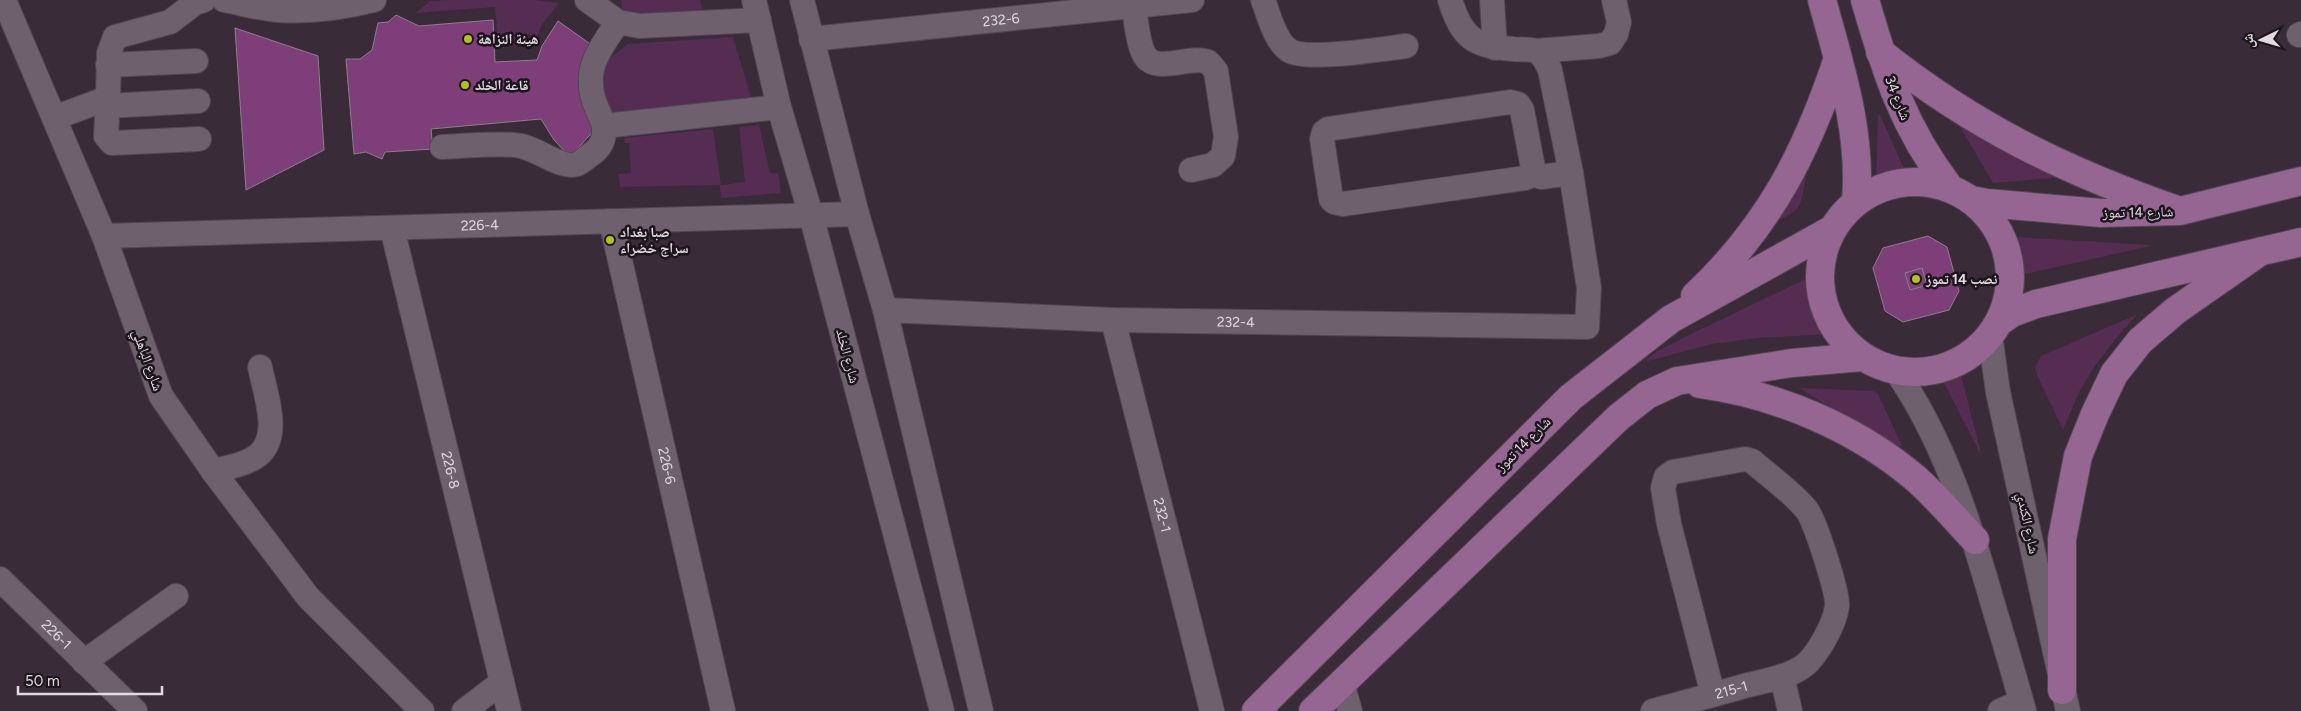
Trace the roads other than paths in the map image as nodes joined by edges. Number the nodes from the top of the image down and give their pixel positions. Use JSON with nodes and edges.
{"nodes":[{"id":1,"x":4,"y":0,"type":"edge"},
{"id":2,"x":204,"y":0,"type":"edge"},
{"id":3,"x":224,"y":0,"type":"edge"},
{"id":4,"x":374,"y":0,"type":"edge"},
{"id":5,"x":587,"y":0,"type":"edge"},
{"id":6,"x":802,"y":0,"type":"edge"},
{"id":7,"x":1192,"y":0,"type":"edge"},
{"id":8,"x":1263,"y":0,"type":"edge"},
{"id":9,"x":1450,"y":0,"type":"edge"},
{"id":10,"x":1492,"y":0,"type":"edge"},
{"id":11,"x":1614,"y":0,"type":"edge"},
{"id":12,"x":1822,"y":0,"type":"edge"},
{"id":13,"x":1866,"y":0,"type":"edge"},
{"id":14,"x":1145,"y":4,"type":"edge"},
{"id":15,"x":757,"y":10,"type":"edge"},
{"id":16,"x":618,"y":22,"type":"junction"},
{"id":17,"x":811,"y":39,"type":"junction"},
{"id":18,"x":1406,"y":46,"type":"dead end"},
{"id":19,"x":1495,"y":48,"type":"junction"},
{"id":20,"x":1536,"y":51,"type":"junction"},
{"id":21,"x":1880,"y":52,"type":"junction"},
{"id":22,"x":1838,"y":58,"type":"junction"},
{"id":23,"x":196,"y":61,"type":"dead end"},
{"id":24,"x":108,"y":64,"type":"junction"},
{"id":25,"x":198,"y":101,"type":"dead end"},
{"id":26,"x":107,"y":102,"type":"junction"},
{"id":27,"x":779,"y":107,"type":"junction"},
{"id":28,"x":54,"y":118,"type":"junction"},
{"id":29,"x":604,"y":126,"type":"junction"},
{"id":30,"x":198,"y":139,"type":"dead end"},
{"id":31,"x":442,"y":147,"type":"dead end"},
{"id":32,"x":1191,"y":170,"type":"dead end"},
{"id":33,"x":1532,"y":172,"type":"junction"},
{"id":34,"x":1571,"y":173,"type":"junction"},
{"id":35,"x":2301,"y":181,"type":"edge"},
{"id":36,"x":1960,"y":193,"type":"junction"},
{"id":37,"x":1856,"y":201,"type":"junction"},
{"id":38,"x":2180,"y":211,"type":"junction"},
{"id":39,"x":857,"y":214,"type":"junction"},
{"id":40,"x":810,"y":215,"type":"junction"},
{"id":41,"x":611,"y":221,"type":"junction"},
{"id":42,"x":392,"y":228,"type":"junction"},
{"id":43,"x":1831,"y":230,"type":"junction"},
{"id":44,"x":104,"y":236,"type":"junction"},
{"id":45,"x":2301,"y":242,"type":"edge"},
{"id":46,"x":2261,"y":251,"type":"junction"},
{"id":47,"x":885,"y":310,"type":"junction"},
{"id":48,"x":1671,"y":319,"type":"junction"},
{"id":49,"x":1113,"y":320,"type":"junction"},
{"id":50,"x":1995,"y":329,"type":"junction"},
{"id":51,"x":1862,"y":357,"type":"junction"},
{"id":52,"x":260,"y":367,"type":"dead end"},
{"id":53,"x":1896,"y":371,"type":"junction"},
{"id":54,"x":1677,"y":381,"type":"junction"},
{"id":55,"x":213,"y":472,"type":"junction"},
{"id":56,"x":1974,"y":540,"type":"junction"},
{"id":57,"x":0,"y":579,"type":"edge"},
{"id":58,"x":176,"y":596,"type":"dead end"},
{"id":59,"x":84,"y":662,"type":"junction"},
{"id":60,"x":1782,"y":676,"type":"junction"},
{"id":61,"x":502,"y":682,"type":"junction"},
{"id":62,"x":1342,"y":683,"type":"junction"},
{"id":63,"x":1714,"y":695,"type":"junction"},
{"id":64,"x":2065,"y":700,"type":"edge"},
{"id":65,"x":2015,"y":708,"type":"edge"},
{"id":66,"x":134,"y":711,"type":"edge"},
{"id":67,"x":422,"y":711,"type":"edge"},
{"id":68,"x":464,"y":711,"type":"edge"},
{"id":69,"x":509,"y":711,"type":"edge"},
{"id":70,"x":723,"y":711,"type":"edge"},
{"id":71,"x":942,"y":711,"type":"edge"},
{"id":72,"x":981,"y":711,"type":"edge"},
{"id":73,"x":1212,"y":711,"type":"edge"},
{"id":74,"x":1256,"y":711,"type":"edge"},
{"id":75,"x":1313,"y":711,"type":"edge"},
{"id":76,"x":1350,"y":711,"type":"edge"},
{"id":77,"x":1653,"y":711,"type":"edge"},
{"id":78,"x":1790,"y":711,"type":"edge"}],
"edges":[{"from":1,"to":28,"type":"street","name":"شارع الباهلي"},
{"from":2,"to":24,"type":"street"},
{"from":3,"to":4,"type":"street"},
{"from":5,"to":16,"type":"street"},
{"from":6,"to":17,"type":"street"},
{"from":7,"to":14,"type":"street","name":"232-6"},
{"from":8,"to":18,"type":"street"},
{"from":9,"to":19,"type":"street"},
{"from":10,"to":19,"type":"street"},
{"from":11,"to":20,"type":"street"},
{"from":12,"to":22,"type":"main road"},
{"from":13,"to":21,"type":"main road","name":"شارع 34"},
{"from":14,"to":17,"type":"street","name":"232-6"},
{"from":14,"to":32,"type":"street"},
{"from":15,"to":16,"type":"street"},
{"from":15,"to":27,"type":"street","name":"شارع الخلد"},
{"from":16,"to":29,"type":"street"},
{"from":17,"to":39,"type":"street"},
{"from":19,"to":20,"type":"street"},
{"from":20,"to":34,"type":"street"},
{"from":21,"to":36,"type":"main road","name":"شارع 34"},
{"from":21,"to":38,"type":"main road"},
{"from":22,"to":37,"type":"main road"},
{"from":22,"to":48,"type":"main road"},
{"from":23,"to":24,"type":"street"},
{"from":24,"to":26,"type":"street"},
{"from":25,"to":26,"type":"street"},
{"from":26,"to":28,"type":"street"},
{"from":26,"to":30,"type":"street"},
{"from":27,"to":29,"type":"street"},
{"from":27,"to":40,"type":"street","name":"شارع الخلد"},
{"from":28,"to":44,"type":"street","name":"شارع الباهلي"},
{"from":29,"to":31,"type":"street"},
{"from":33,"to":33,"type":"street"},
{"from":33,"to":34,"type":"street"},
{"from":34,"to":49,"type":"street","name":"232-4"},
{"from":35,"to":38,"type":"main road","name":"شارع 14 تموز"},
{"from":36,"to":37,"type":"main road","name":"شارع 14 تموز"},
{"from":36,"to":38,"type":"main road","name":"شارع 14 تموز"},
{"from":36,"to":50,"type":"main road","name":"شارع 34"},
{"from":37,"to":43,"type":"main road","name":"شارع 14 تموز"},
{"from":39,"to":40,"type":"street","name":"226-4"},
{"from":39,"to":47,"type":"street"},
{"from":40,"to":41,"type":"street","name":"226-4"},
{"from":40,"to":71,"type":"street","name":"شارع الخلد"},
{"from":41,"to":42,"type":"street","name":"226-4"},
{"from":41,"to":70,"type":"street","name":"226-6"},
{"from":42,"to":44,"type":"street","name":"226-4"},
{"from":42,"to":61,"type":"street","name":"226-8"},
{"from":43,"to":48,"type":"main road","name":"شارع 14 تموز"},
{"from":43,"to":51,"type":"main road"},
{"from":44,"to":55,"type":"street","name":"شارع الباهلي"},
{"from":45,"to":46,"type":"main road"},
{"from":46,"to":50,"type":"main road"},
{"from":46,"to":64,"type":"main road"},
{"from":47,"to":49,"type":"street","name":"232-4"},
{"from":47,"to":72,"type":"street"},
{"from":48,"to":74,"type":"main road","name":"شارع 14 تموز"},
{"from":49,"to":73,"type":"street","name":"232-1"},
{"from":50,"to":53,"type":"main road"},
{"from":50,"to":64,"type":"street","name":"شارع الكندي"},
{"from":51,"to":53,"type":"main road"},
{"from":51,"to":54,"type":"main road"},
{"from":52,"to":55,"type":"street"},
{"from":53,"to":56,"type":"street"},
{"from":54,"to":56,"type":"main road"},
{"from":54,"to":62,"type":"main road"},
{"from":55,"to":67,"type":"street","name":"شارع الباهلي"},
{"from":56,"to":65,"type":"street"},
{"from":57,"to":59,"type":"street","name":"226-1"},
{"from":58,"to":59,"type":"street"},
{"from":59,"to":66,"type":"street","name":"226-1"},
{"from":60,"to":63,"type":"street","name":"215-1"},
{"from":60,"to":63,"type":"street","name":"215-1"},
{"from":60,"to":78,"type":"street"},
{"from":61,"to":68,"type":"street"},
{"from":61,"to":69,"type":"street","name":"226-8"},
{"from":62,"to":75,"type":"main road"},
{"from":62,"to":76,"type":"street"},
{"from":63,"to":77,"type":"street","name":"215-1"}]}
